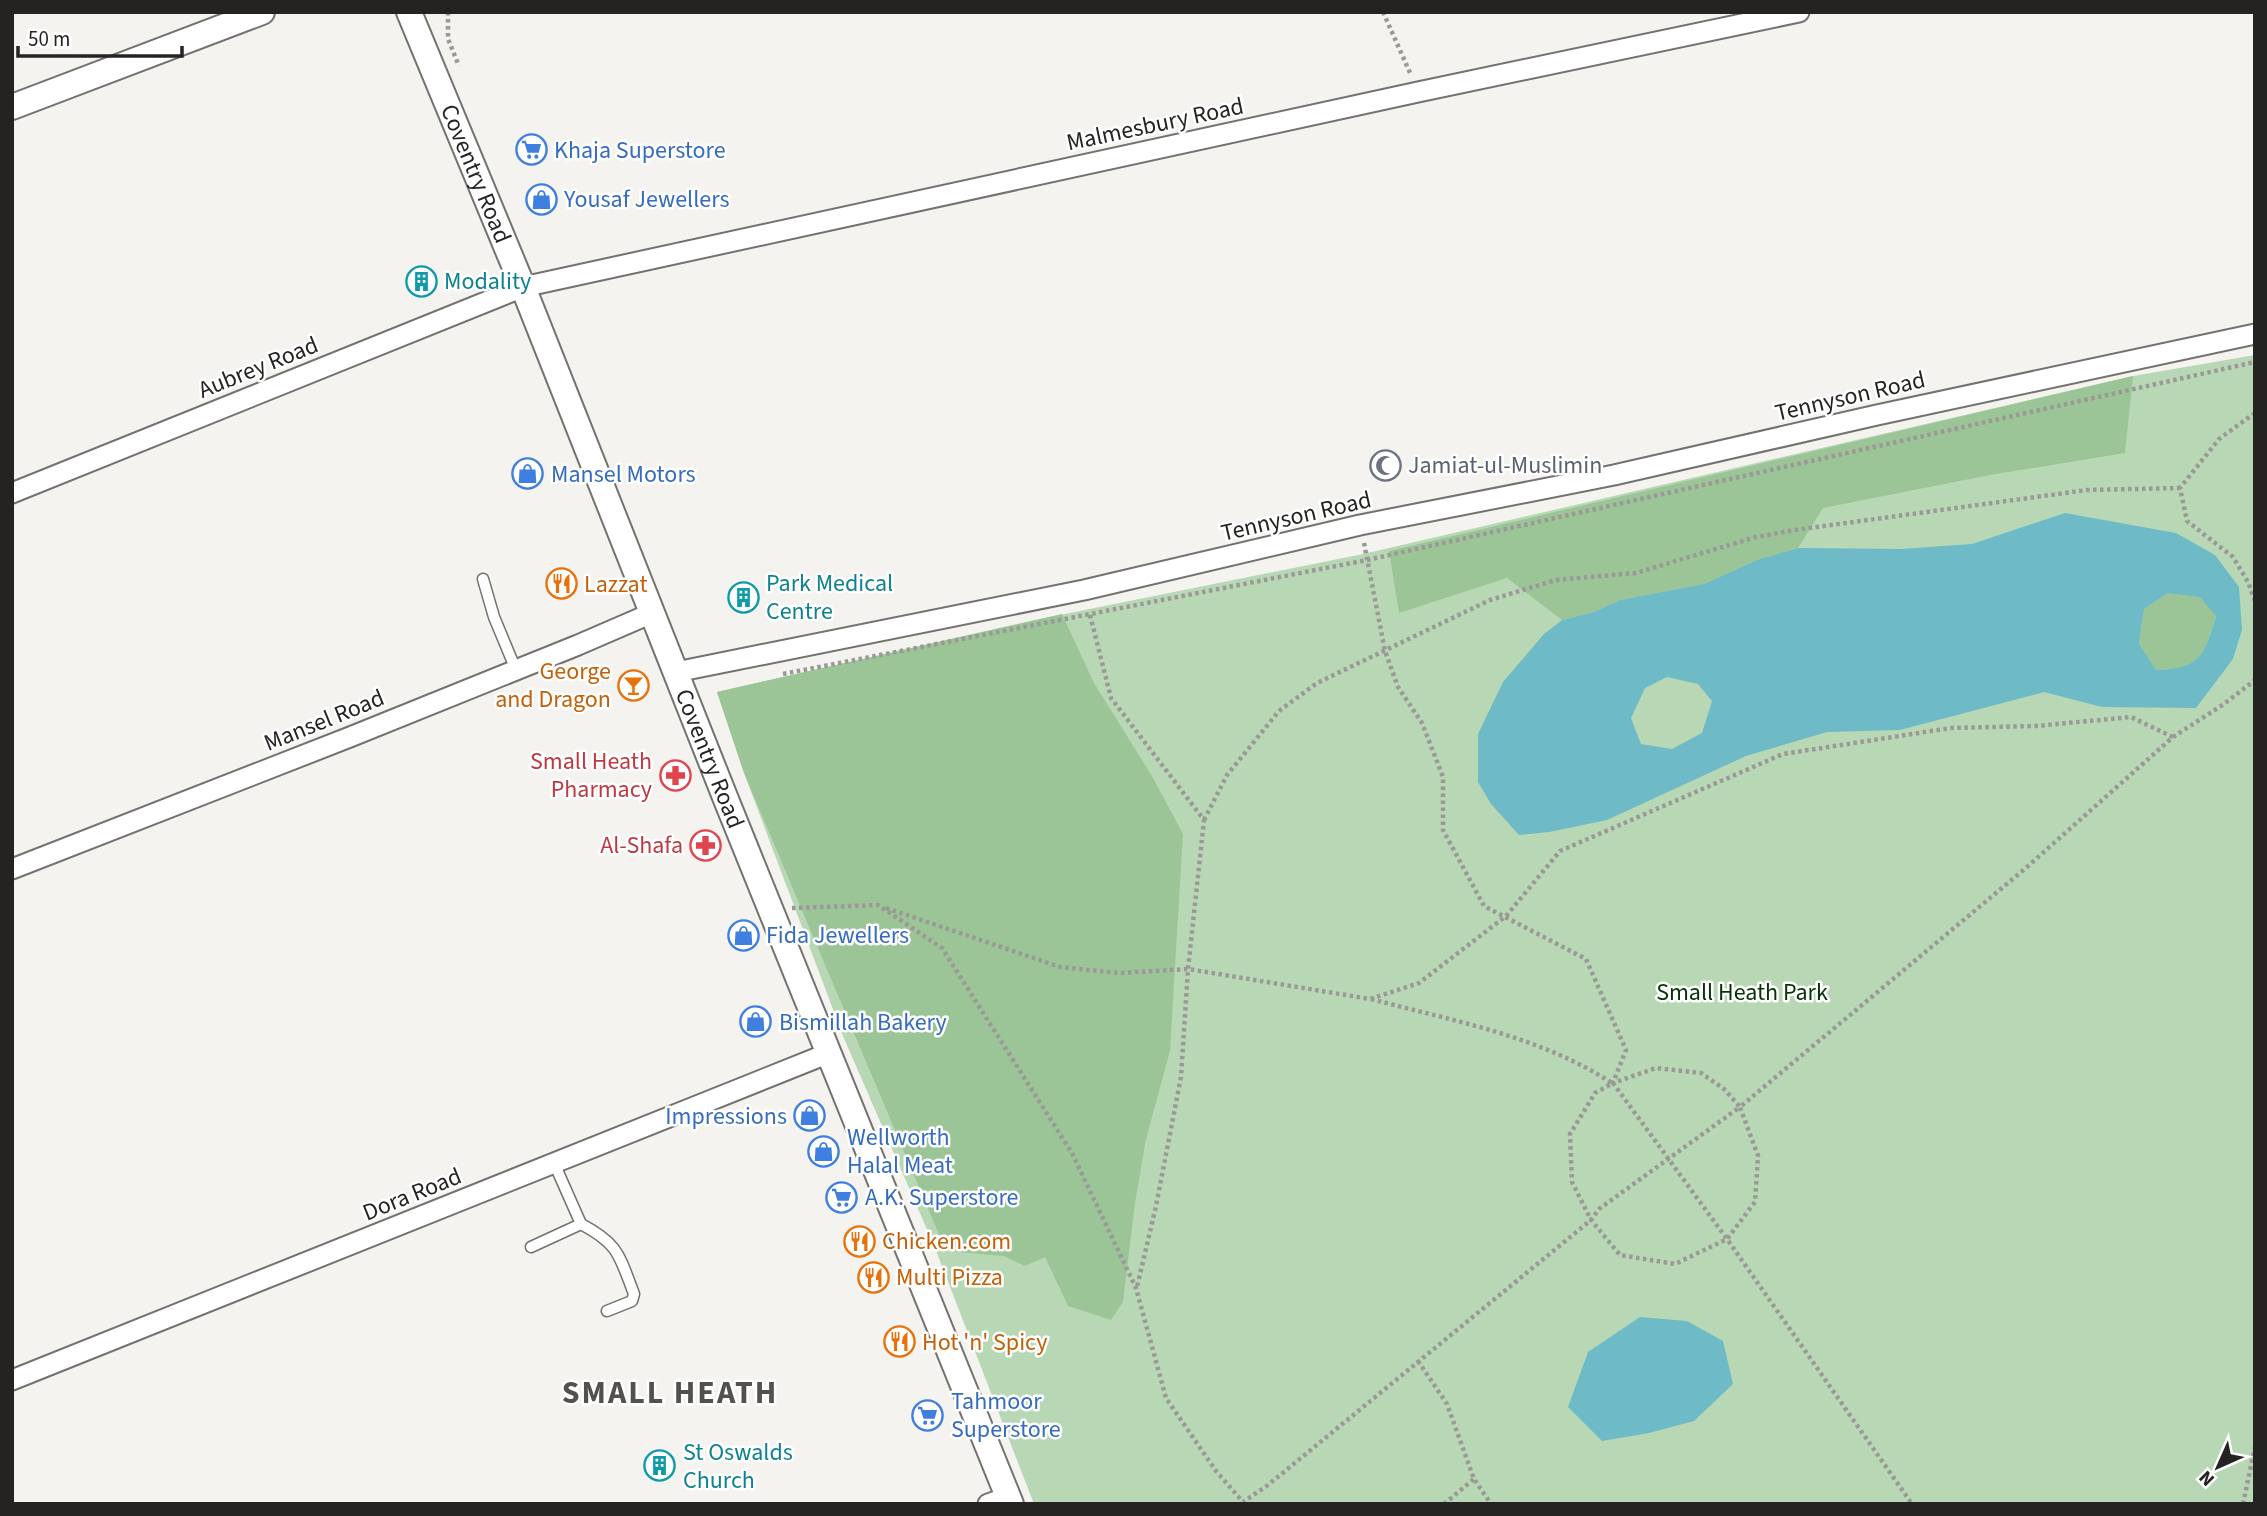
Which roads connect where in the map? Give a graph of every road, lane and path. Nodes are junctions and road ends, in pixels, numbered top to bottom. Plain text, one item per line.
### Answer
1 (262, 12) edge
2 (409, 12) edge
3 (448, 12) edge
4 (1383, 12) edge
5 (1799, 12) edge
6 (463, 77) dead end
7 (1418, 92) junction
8 (12, 107) edge
9 (523, 287) junction
10 (2255, 334) edge
11 (2255, 362) edge
12 (2255, 413) edge
13 (2180, 488) junction
14 (12, 493) edge
15 (1360, 525) junction
16 (1367, 560) junction
17 (483, 579) dead end
18 (1084, 590) junction
19 (2255, 601) edge
20 (652, 613) junction
21 (1090, 615) junction
22 (1385, 651) junction
23 (516, 670) junction
24 (676, 672) junction
25 (777, 675) dead end
26 (2255, 680) edge
27 (2173, 737) junction
28 (1204, 820) junction
29 (12, 869) edge
30 (769, 905) junction
31 (878, 905) junction
32 (1506, 916) junction
33 (1188, 969) junction
34 (1370, 999) junction
35 (829, 1054) junction
36 (1613, 1083) junction
37 (1740, 1107) junction
38 (1668, 1159) junction
39 (554, 1163) junction
40 (1591, 1220) junction
41 (581, 1224) junction
42 (1727, 1239) junction
43 (531, 1247) dead end
44 (1136, 1288) junction
45 (607, 1311) dead end
46 (1418, 1361) junction
47 (12, 1380) edge
48 (2255, 1447) edge
49 (1474, 1479) junction
50 (1002, 1501) edge
51 (1242, 1503) edge
52 (1444, 1504) edge
53 (1492, 1504) edge
54 (1912, 1504) edge
55 (2243, 1504) edge

1 - 8 street
2 - 9 street, Coventry Road
3 - 6 path
4 - 7 path
5 - 7 street, Malmesbury Road
7 - 9 street, Malmesbury Road
9 - 14 street, Aubrey Road
9 - 20 street, Coventry Road
10 - 15 street, Tennyson Road
11 - 16 path
12 - 13 path
13 - 19 path
13 - 22 path
15 - 16 path
15 - 18 street, Tennyson Road
16 - 21 path
16 - 22 path
17 - 23 lane
18 - 21 path
18 - 24 street, Tennyson Road
20 - 23 street, Mansel Road
20 - 24 street, Coventry Road
21 - 25 path
21 - 28 path
22 - 28 path
22 - 32 path
23 - 29 street, Mansel Road
24 - 30 street, Coventry Road
26 - 27 path
27 - 32 path
27 - 37 path
28 - 33 path
30 - 31 path
30 - 35 street, Coventry Road
31 - 33 path
31 - 44 path
32 - 34 path
32 - 36 path
33 - 34 path
33 - 44 path
34 - 36 path
35 - 39 street, Dora Road
35 - 50 street, Coventry Road
36 - 37 path
36 - 38 path
36 - 40 path
37 - 38 path
37 - 42 path
38 - 40 path
38 - 42 path
39 - 41 lane
39 - 47 street, Dora Road
40 - 42 path
40 - 46 path
41 - 43 lane
41 - 45 lane
42 - 54 path
44 - 51 path
46 - 49 path
46 - 51 path
48 - 55 path
49 - 52 path
49 - 53 path

